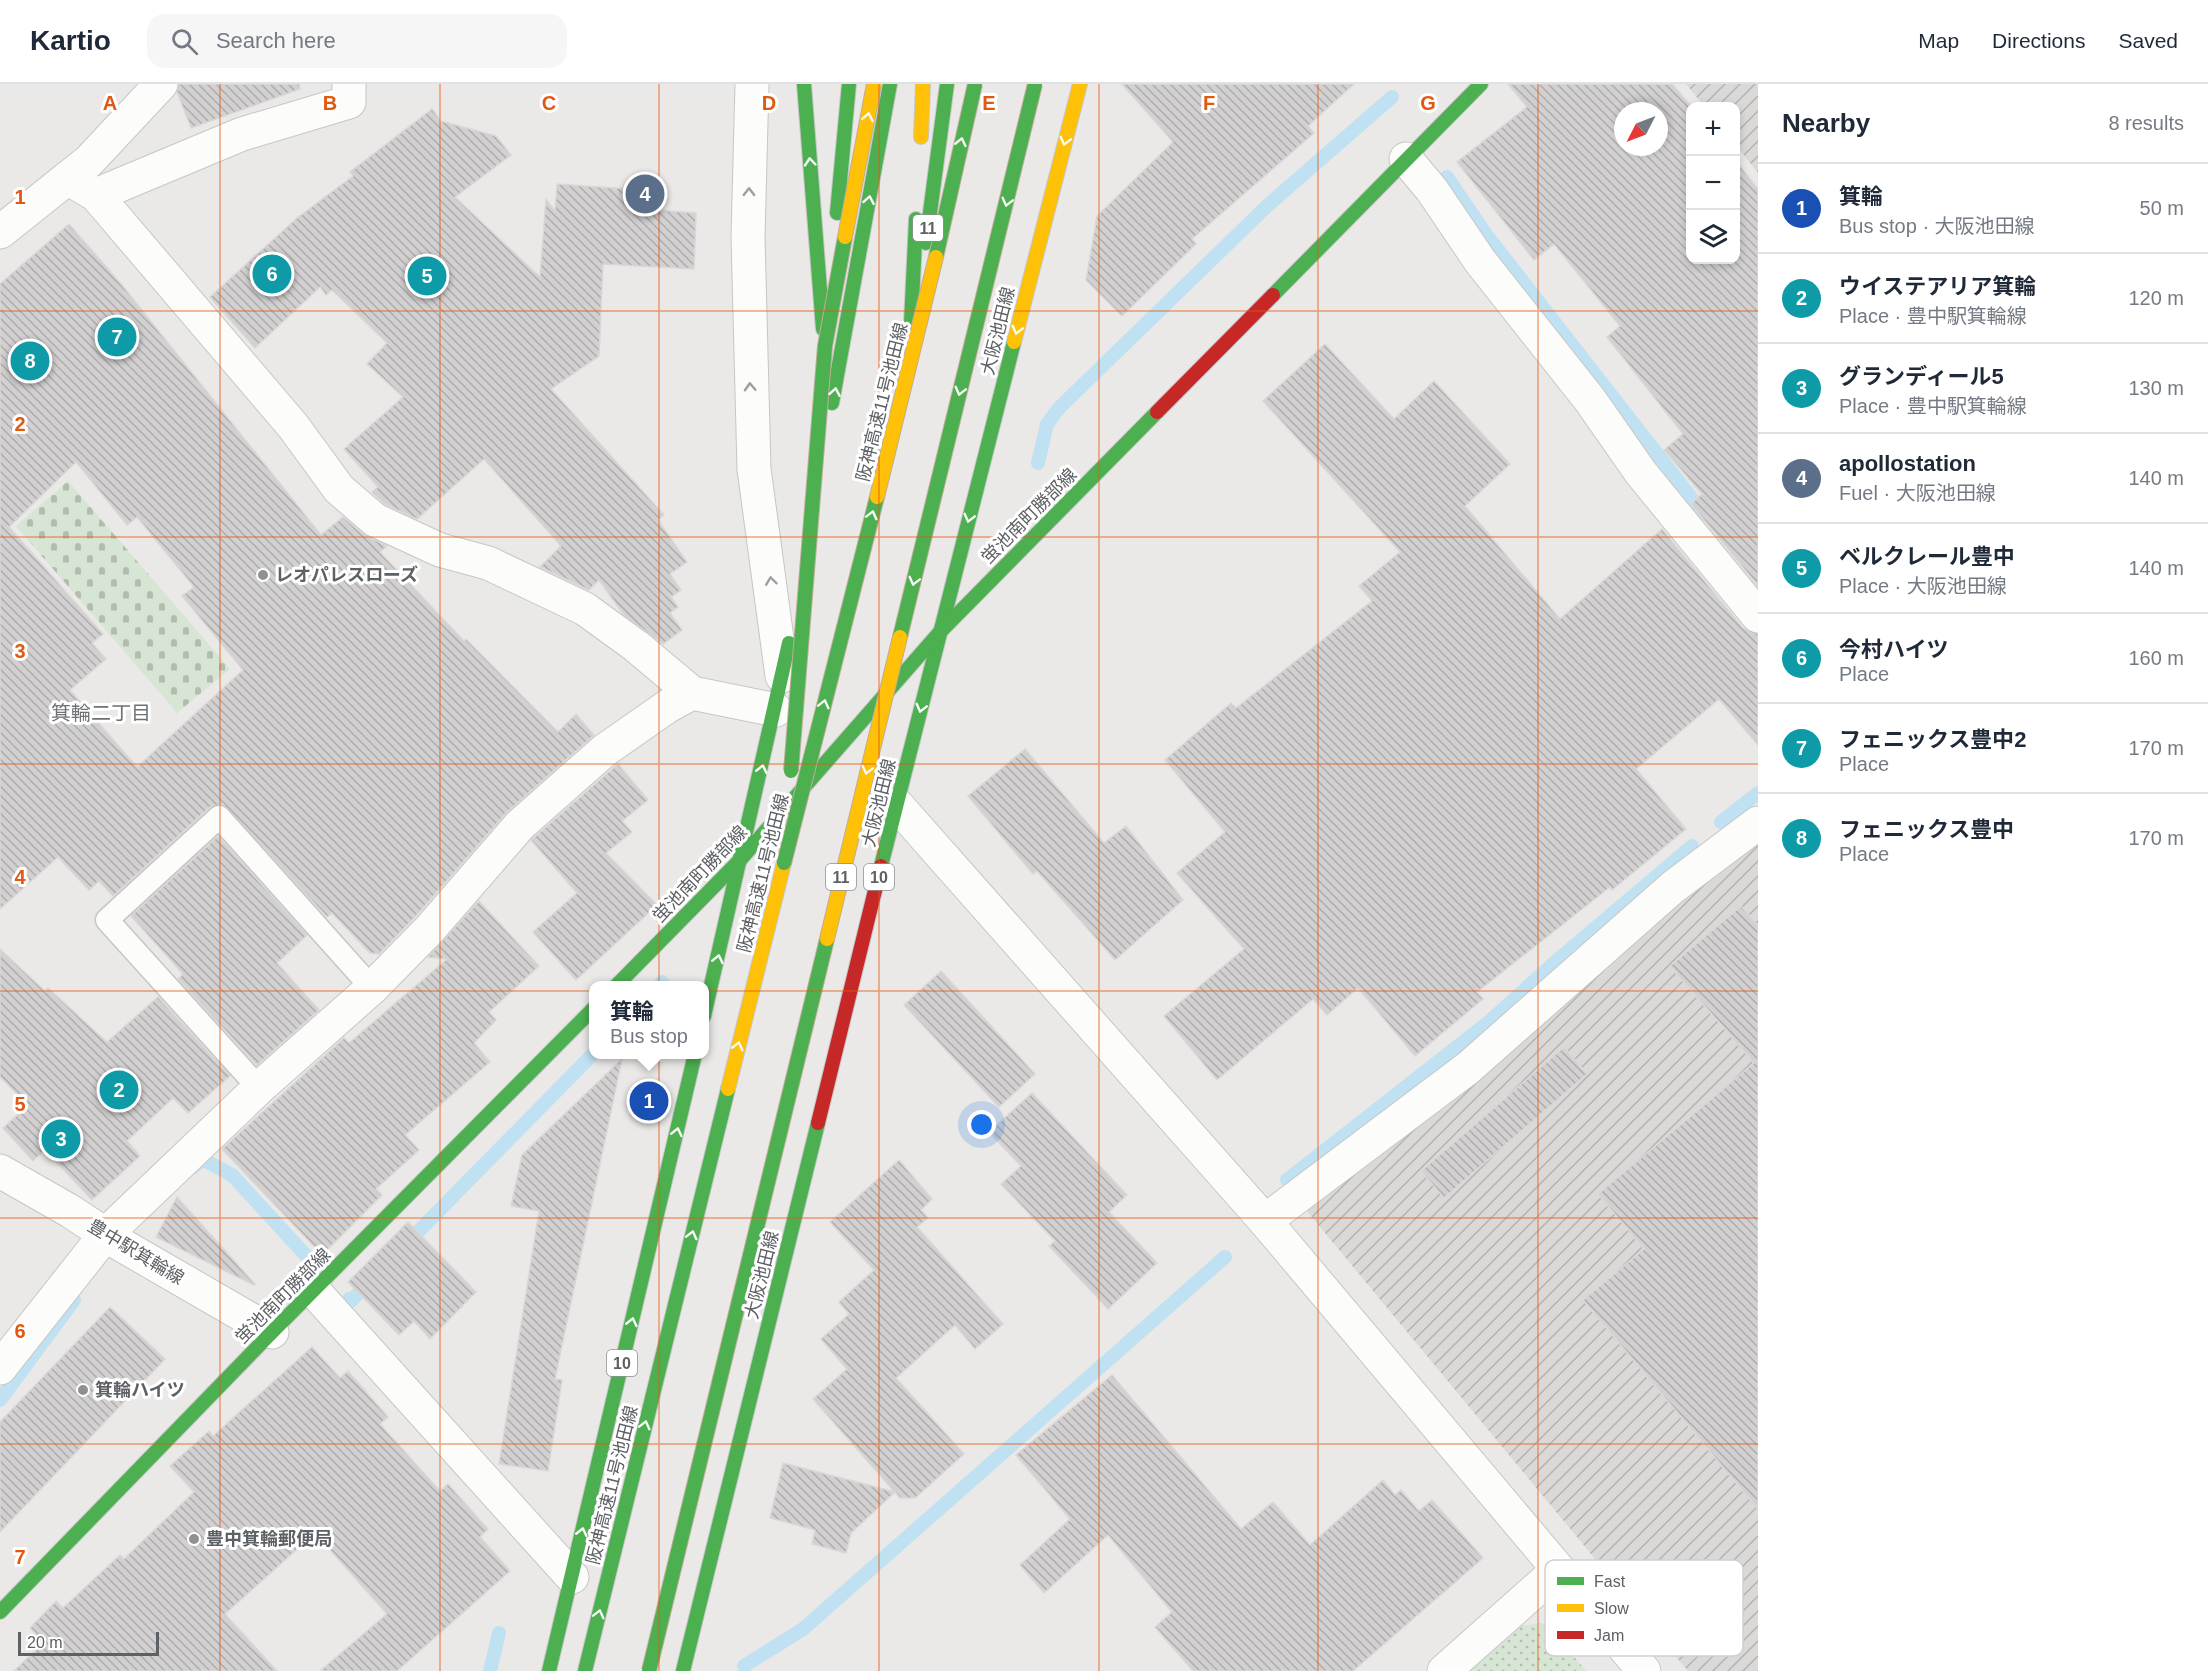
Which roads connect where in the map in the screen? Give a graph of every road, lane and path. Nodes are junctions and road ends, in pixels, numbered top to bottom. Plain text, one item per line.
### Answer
1 (161, 84) edge
2 (350, 84) edge
3 (752, 84) edge
4 (804, 84) edge
5 (849, 84) edge
6 (874, 84) edge
7 (890, 84) edge
8 (923, 84) edge
9 (947, 84) edge
10 (975, 84) edge
11 (1035, 84) edge
12 (1080, 84) edge
13 (1481, 84) edge
14 (920, 153) dead end
15 (1406, 159) junction
16 (826, 179) dead end
17 (83, 187) junction
18 (917, 200) dead end
19 (0, 232) edge
20 (825, 346) junction
21 (909, 373) junction
22 (1758, 616) edge
23 (939, 633) junction
24 (692, 693) junction
25 (779, 695) junction
26 (897, 805) junction
27 (1758, 823) edge
28 (741, 859) junction
29 (783, 862) junction
30 (621, 981) edge
31 (372, 988) junction
32 (709, 999) edge
33 (589, 1013) edge
34 (694, 1059) edge
35 (259, 1088) junction
36 (0, 1171) edge
37 (1265, 1221) junction
38 (105, 1235) junction
39 (314, 1291) junction
40 (272, 1332) junction
41 (0, 1368) edge
42 (1550, 1560) edge
43 (572, 1577) junction
44 (1545, 1582) edge
45 (0, 1612) edge
46 (1631, 1656) edge
47 (549, 1671) edge
48 (585, 1671) edge
49 (649, 1671) edge
50 (683, 1671) edge
51 (1444, 1671) edge
52 (1644, 1671) edge

1 - 17 street
2 - 17 street
25 -> 3 street
20 -> 4 main road, 11, bridge
5 - 20 main road, 11, bridge
20 -> 6 main road, 11, bridge
25 -> 7 main road
8 - 14 main road
9 - 21 main road, 11, bridge
21 -> 10 main road, 阪神高速11号池田線 / 11, bridge
11 -> 49 main road, 11, bridge
12 -> 23 main road, 大阪池田線 / 10
13 - 15 main road, 蛍池南町勝部線
15 - 22 street
15 - 23 main road, 蛍池南町勝部線
16 - 20 main road, 11, bridge
17 - 19 street
17 - 24 street
18 - 21 main road, 11, bridge
20 - 29 main road, 11, bridge
29 -> 21 main road, 阪神高速11号池田線 / 11, bridge
23 -> 26 main road, 大阪池田線 / 10
23 - 28 main road, 蛍池南町勝部線
24 - 25 street
24 - 31 street
28 -> 25 main road
26 - 37 street
26 - 50 main road, 大阪池田線 / 10
27 - 37 street
28 - 30 main road, 蛍池南町勝部線
32 -> 28 main road
48 -> 29 main road, 阪神高速11号池田線 / 11
31 - 35 street
31 - 35 lane
33 - 39 main road, 蛍池南町勝部線
43 -> 34 main road, 10
35 - 38 street
36 - 38 street, 豊中駅箕輪線
37 - 42 street
38 - 40 street, 豊中駅箕輪線
38 - 41 street
39 - 40 main road, 蛍池南町勝部線
39 - 43 street
40 - 45 main road, 蛍池南町勝部線
43 - 47 main road, 10
44 - 51 street
46 - 52 street

